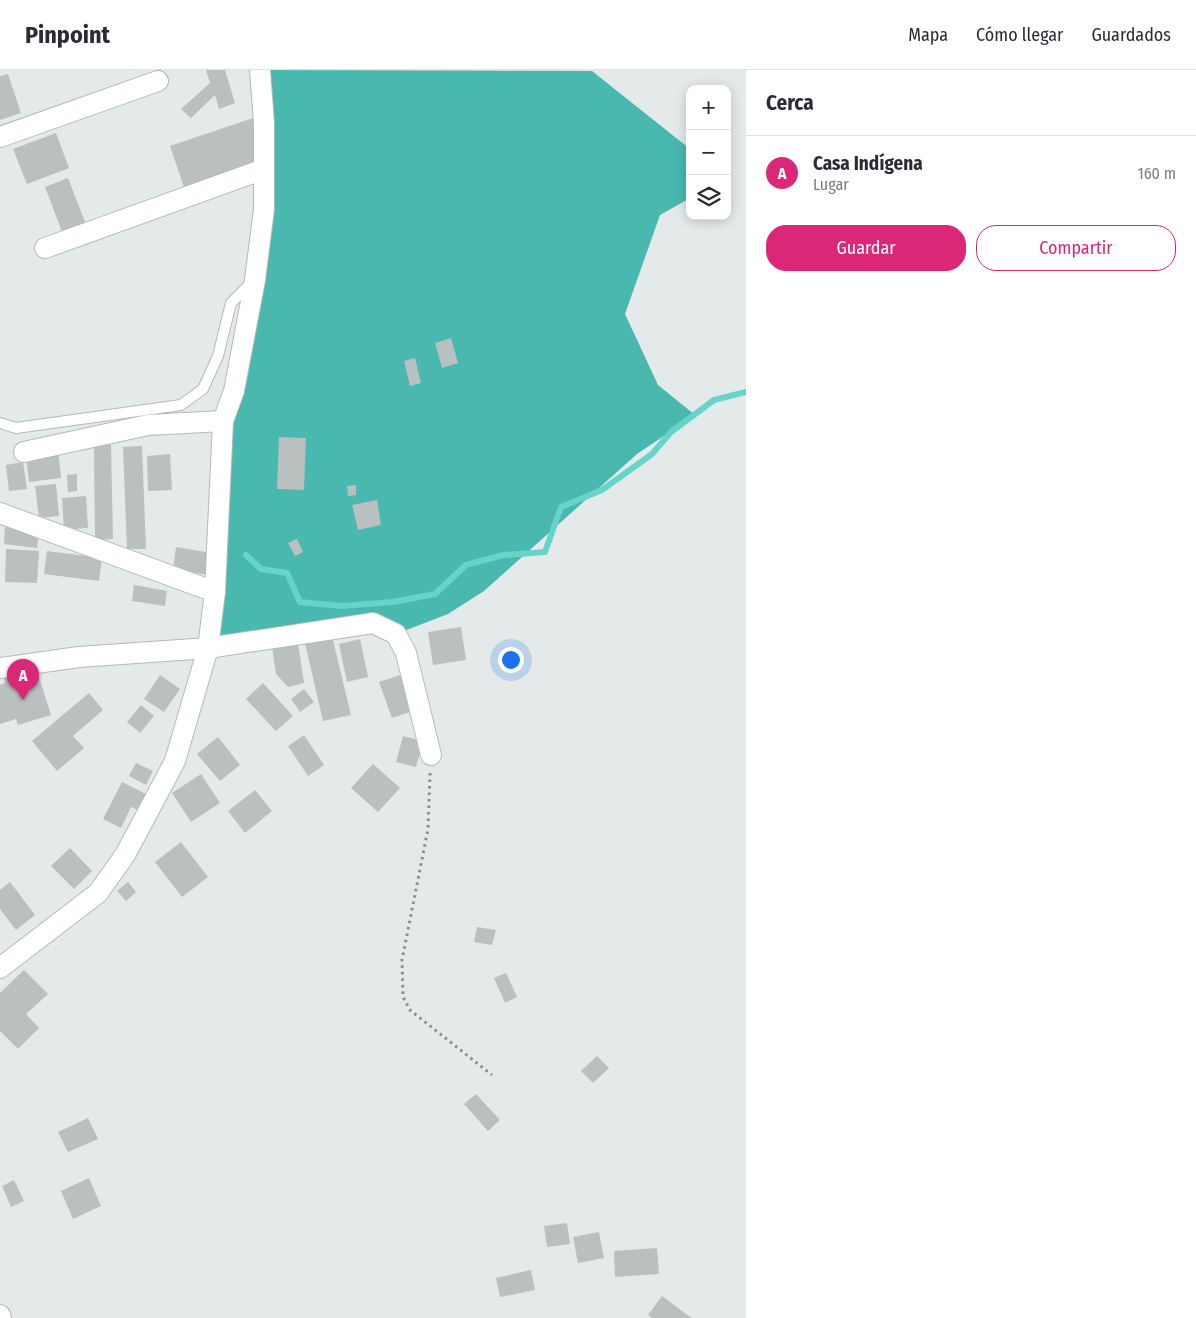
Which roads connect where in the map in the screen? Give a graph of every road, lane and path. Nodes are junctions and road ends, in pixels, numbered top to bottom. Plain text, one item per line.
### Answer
1 (260, 70) edge
2 (158, 81) dead end
3 (0, 137) edge
4 (264, 169) junction
5 (45, 248) dead end
6 (255, 280) junction
7 (222, 421) junction
8 (0, 423) edge
9 (24, 452) dead end
10 (0, 513) edge
11 (215, 592) junction
12 (208, 648) junction
13 (0, 668) edge
14 (431, 755) joint
15 (0, 968) edge
16 (492, 1075) dead end

1 - 4 street
2 - 3 street
4 - 5 street
4 - 6 street
6 - 7 street
6 - 8 lane
7 - 9 street
7 - 11 street
10 - 11 street
11 - 12 street
12 - 13 street
12 - 14 street
12 - 15 street
14 - 16 path

